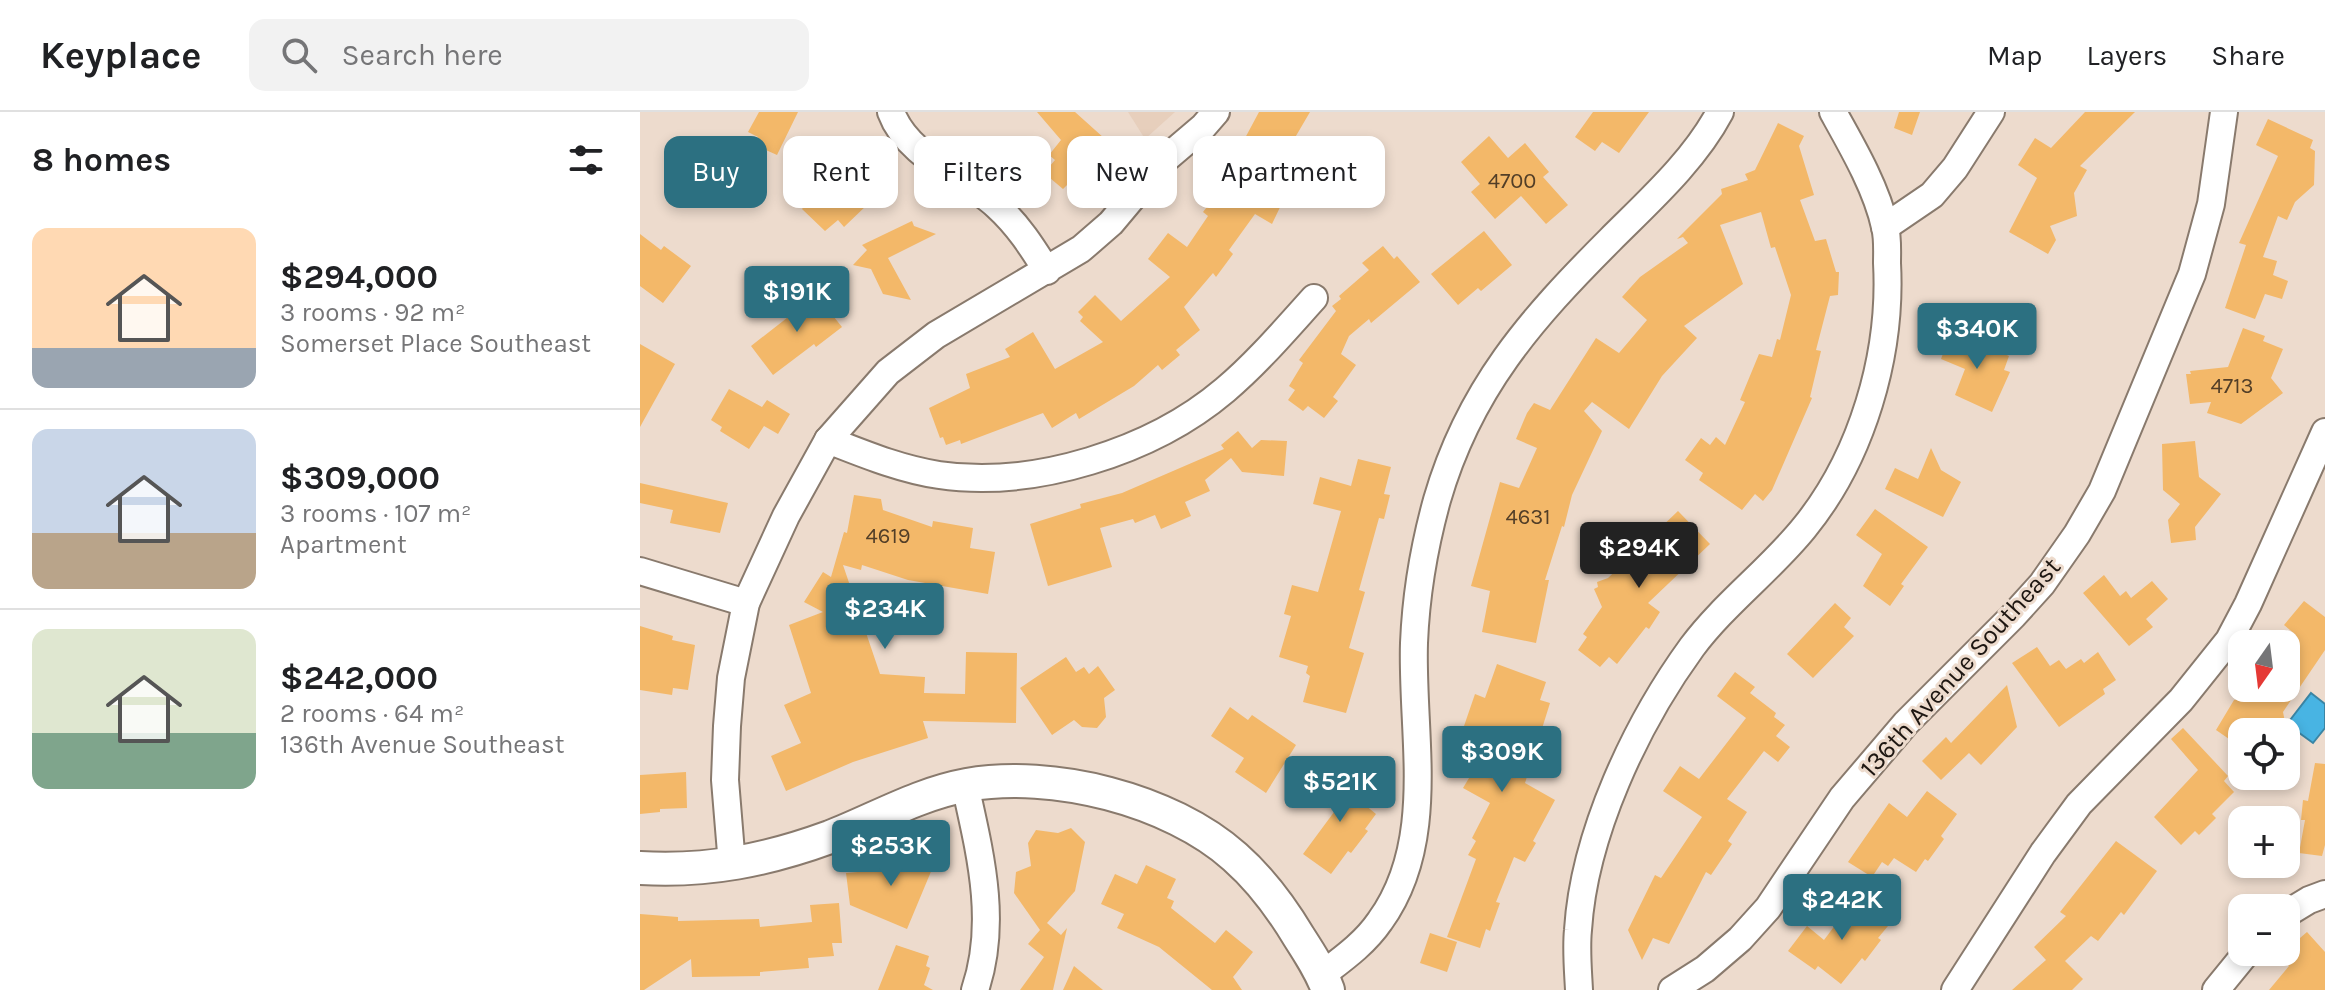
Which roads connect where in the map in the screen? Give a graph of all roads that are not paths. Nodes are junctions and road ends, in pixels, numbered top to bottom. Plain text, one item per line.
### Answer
1 (891, 112) edge
2 (1216, 112) edge
3 (1720, 112) edge
4 (1833, 112) edge
5 (1991, 112) edge
6 (2224, 112) edge
7 (1885, 227) junction
8 (1047, 271) junction
9 (1314, 298) dead end
10 (2325, 432) edge
11 (828, 440) junction
12 (640, 571) edge
13 (746, 603) junction
14 (965, 785) junction
15 (732, 865) junction
16 (640, 868) edge
17 (2325, 894) edge
18 (2300, 905) edge
19 (2236, 966) edge
20 (1326, 982) edge
21 (975, 990) edge
22 (1579, 990) edge
23 (1672, 990) edge
24 (1955, 990) edge
25 (2216, 990) edge

1 - 8 street
2 - 8 street
3 - 20 street
4 - 7 street
5 - 7 street
6 - 23 street, 136th Avenue Southeast
7 - 22 street
8 - 11 street
9 - 11 street
10 - 24 street
11 - 13 street
12 - 13 street
13 - 15 street
14 - 15 street
14 - 20 street
14 - 21 street
15 - 16 street
17 - 18 street
19 - 25 street

